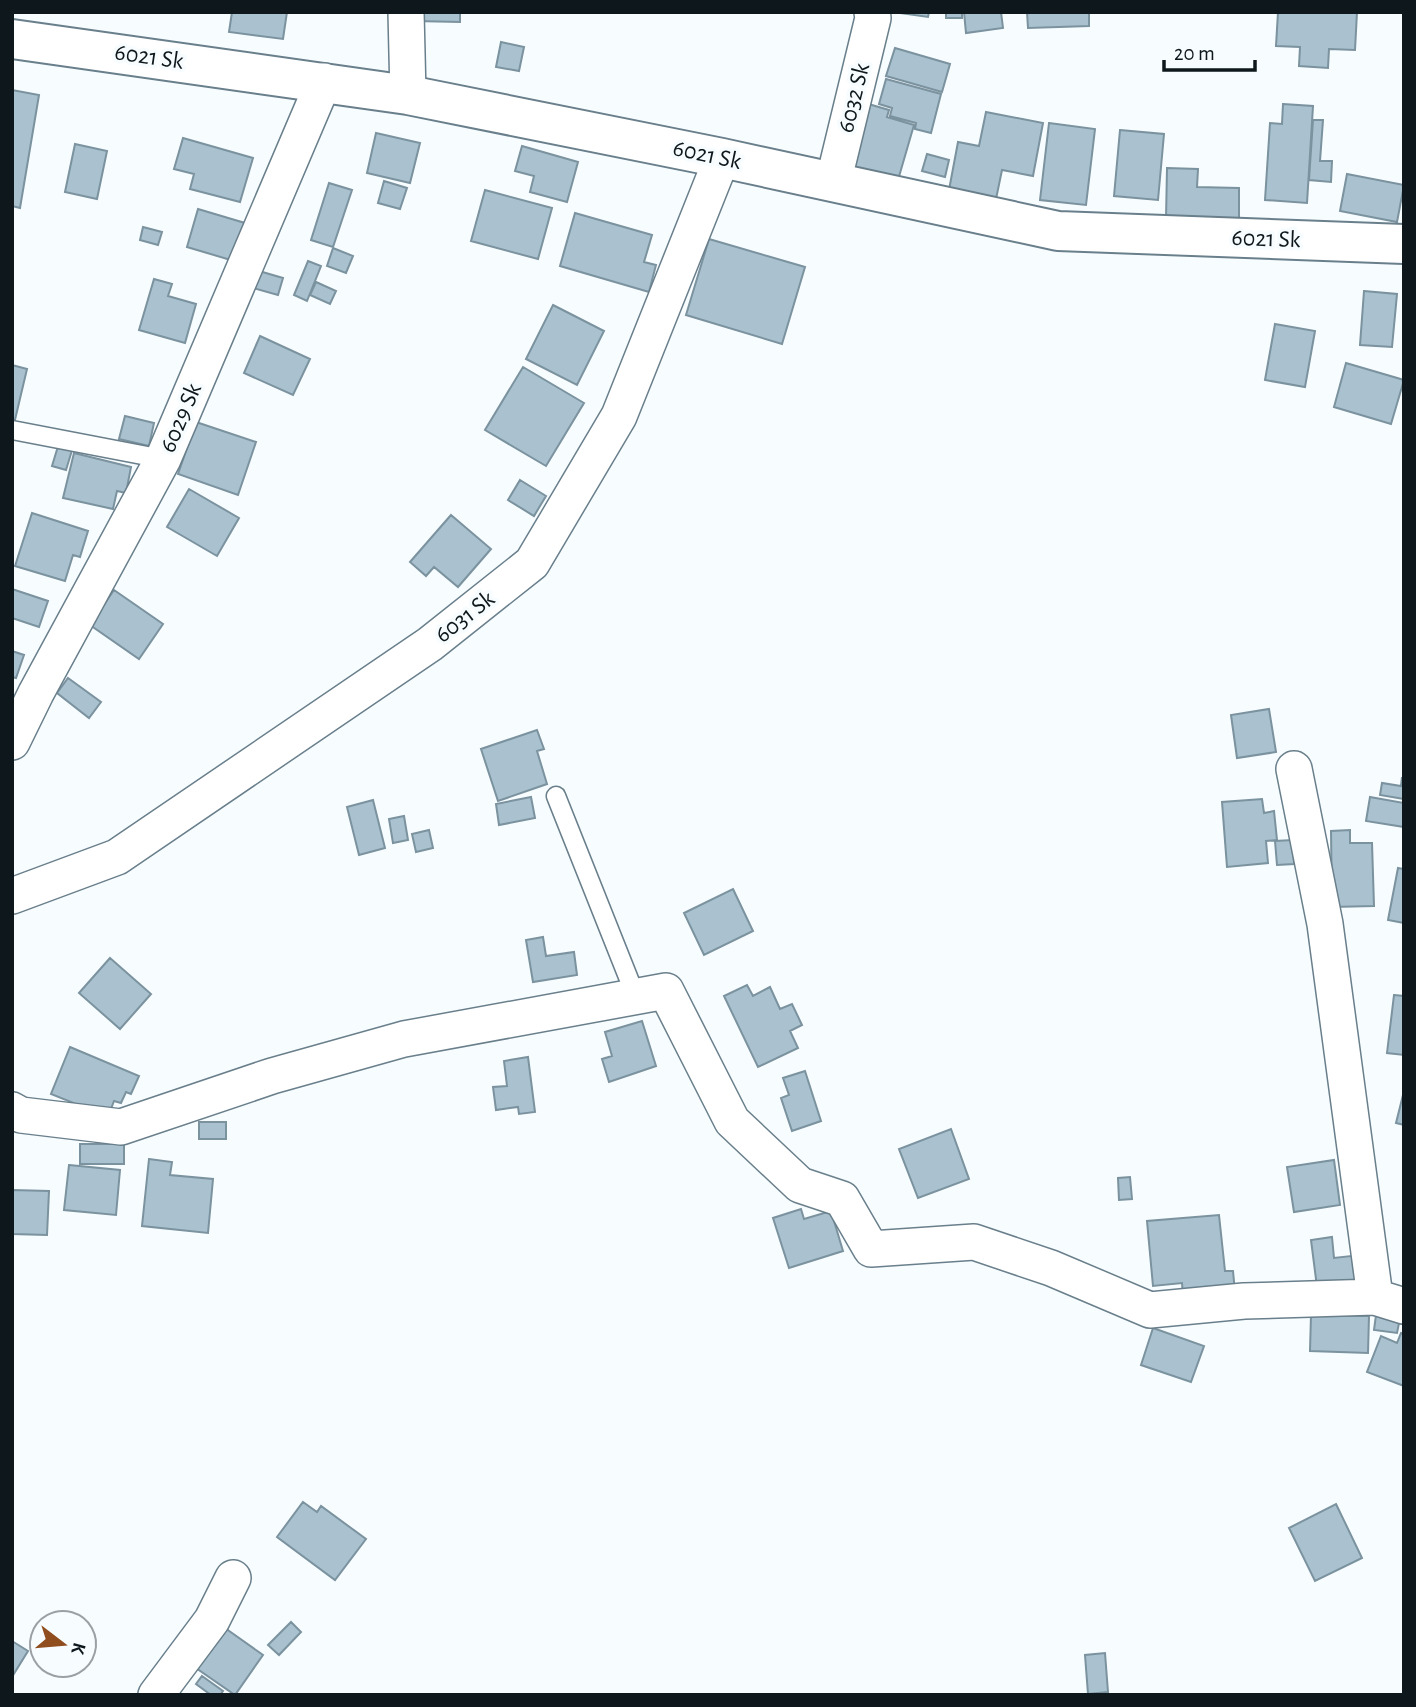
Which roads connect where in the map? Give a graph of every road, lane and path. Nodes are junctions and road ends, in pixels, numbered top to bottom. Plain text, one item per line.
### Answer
1 (406, 12) edge
2 (872, 12) edge
3 (12, 39) edge
4 (324, 81) junction
5 (408, 95) junction
6 (722, 158) junction
7 (833, 183) junction
8 (1404, 244) edge
9 (12, 430) edge
10 (163, 459) junction
11 (12, 742) edge
12 (1294, 769) dead end
13 (556, 796) dead end
14 (12, 896) edge
15 (636, 997) junction
16 (12, 1110) edge
17 (1390, 1301) edge
18 (233, 1578) dead end
19 (156, 1695) edge

1 - 5 street
2 - 7 street, 6032 Sk
3 - 4 street, 6021 Sk
4 - 5 street, 6021 Sk
4 - 10 street, 6029 Sk
5 - 6 street, 6021 Sk
6 - 7 street, 6021 Sk
6 - 14 street, 6031 Sk
7 - 8 street, 6021 Sk
9 - 10 lane
10 - 11 street, 6029 Sk
12 - 17 street
13 - 15 lane
15 - 16 street
15 - 17 street
18 - 19 street

